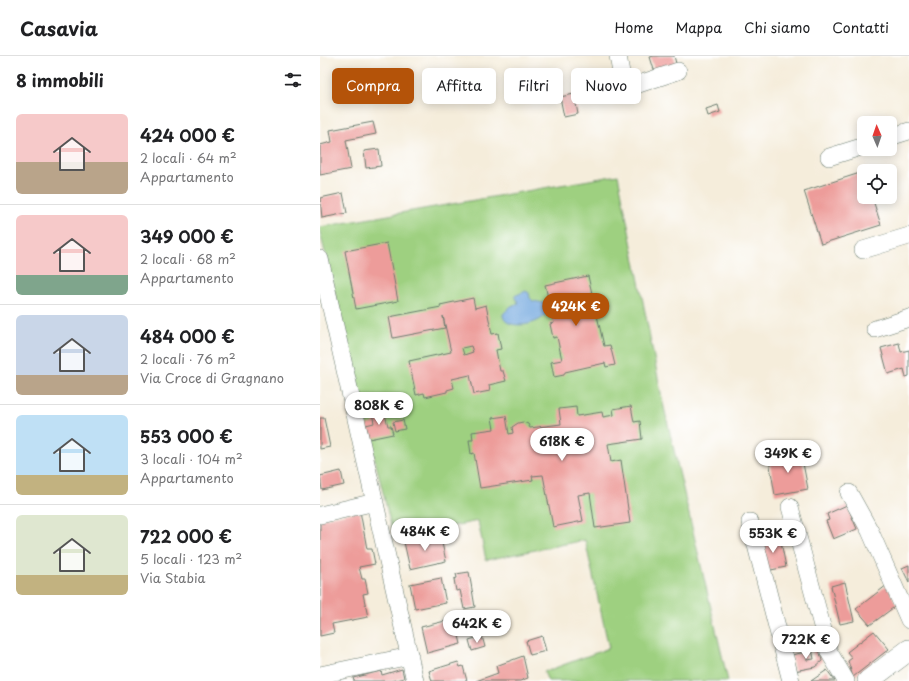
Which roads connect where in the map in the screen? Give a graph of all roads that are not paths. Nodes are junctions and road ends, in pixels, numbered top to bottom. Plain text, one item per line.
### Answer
1 (618, 56) edge
2 (678, 71) dead end
3 (909, 131) edge
4 (897, 135) edge
5 (857, 148) edge
6 (829, 158) dead end
7 (909, 236) edge
8 (863, 250) dead end
9 (320, 259) edge
10 (909, 318) edge
11 (874, 329) dead end
12 (849, 493) dead end
13 (376, 502) junction
14 (790, 507) dead end
15 (320, 515) edge
16 (750, 522) dead end
17 (909, 620) edge
18 (909, 650) edge
19 (410, 656) junction
20 (320, 676) edge
21 (415, 681) edge
22 (791, 681) edge
23 (846, 681) edge
24 (868, 681) edge

1 - 2 street
3 - 4 street
5 - 6 street
7 - 8 street
9 - 13 street
10 - 11 street
12 - 17 street
13 - 15 street
13 - 19 street
14 - 23 street
16 - 22 street
18 - 24 main road
19 - 20 street
19 - 21 street

